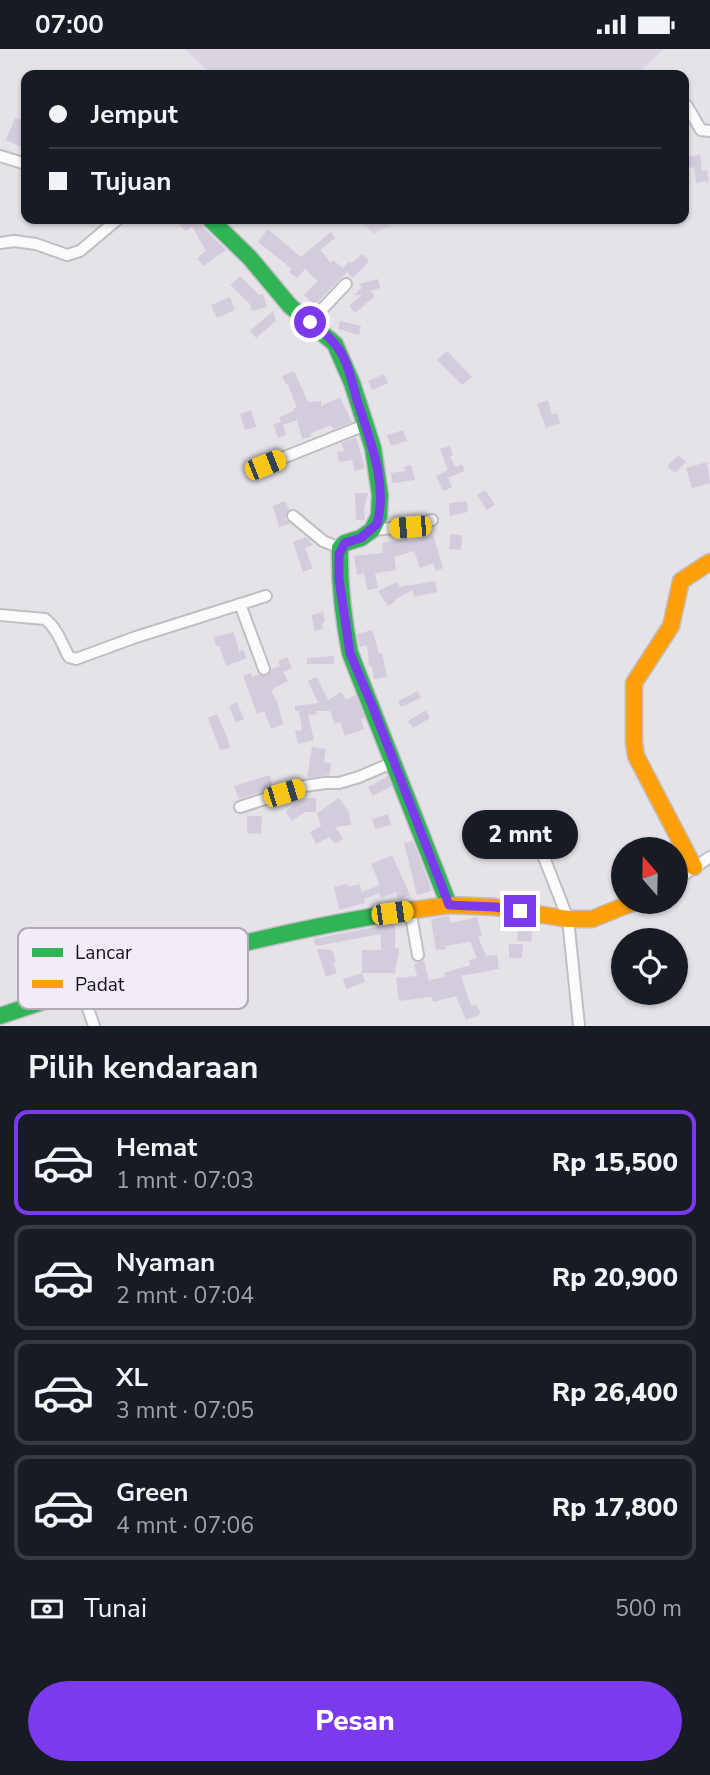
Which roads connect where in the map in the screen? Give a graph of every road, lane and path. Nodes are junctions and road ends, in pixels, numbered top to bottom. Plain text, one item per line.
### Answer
1 (689, 109) edge
2 (710, 131) edge
3 (0, 156) edge
4 (21, 162) edge
5 (112, 224) edge
6 (215, 224) edge
7 (0, 243) edge
8 (346, 284) dead end
9 (310, 322) junction
10 (365, 425) junction
11 (265, 465) dead end
12 (293, 516) dead end
13 (432, 520) dead end
14 (372, 530) junction
15 (340, 548) junction
16 (710, 562) edge
17 (265, 596) dead end
18 (240, 604) junction
19 (0, 615) edge
20 (264, 669) dead end
21 (394, 762) junction
22 (240, 807) dead end
23 (538, 842) dead end
24 (710, 856) edge
25 (694, 867) junction
26 (688, 871) edge
27 (449, 905) junction
28 (410, 910) junction
29 (611, 914) edge
30 (568, 919) junction
31 (248, 943) edge
32 (418, 955) dead end
33 (23, 1009) edge
34 (88, 1009) edge
35 (0, 1016) edge
36 (94, 1026) edge
37 (579, 1026) edge

1 - 2 street
3 - 4 street
5 - 7 street
6 - 9 street
8 - 9 street
9 - 10 street
10 - 11 street
10 - 14 street
12 - 15 street
13 - 14 street
14 - 15 street
15 - 21 street
16 - 25 street
17 - 18 street
18 - 19 street
18 - 20 street
21 - 22 street
21 - 27 street
23 - 30 street
24 - 25 street
25 - 26 street
27 - 28 street
27 - 30 street
28 - 31 street
28 - 32 street
29 - 30 street
30 - 37 street
33 - 35 street
34 - 36 street

